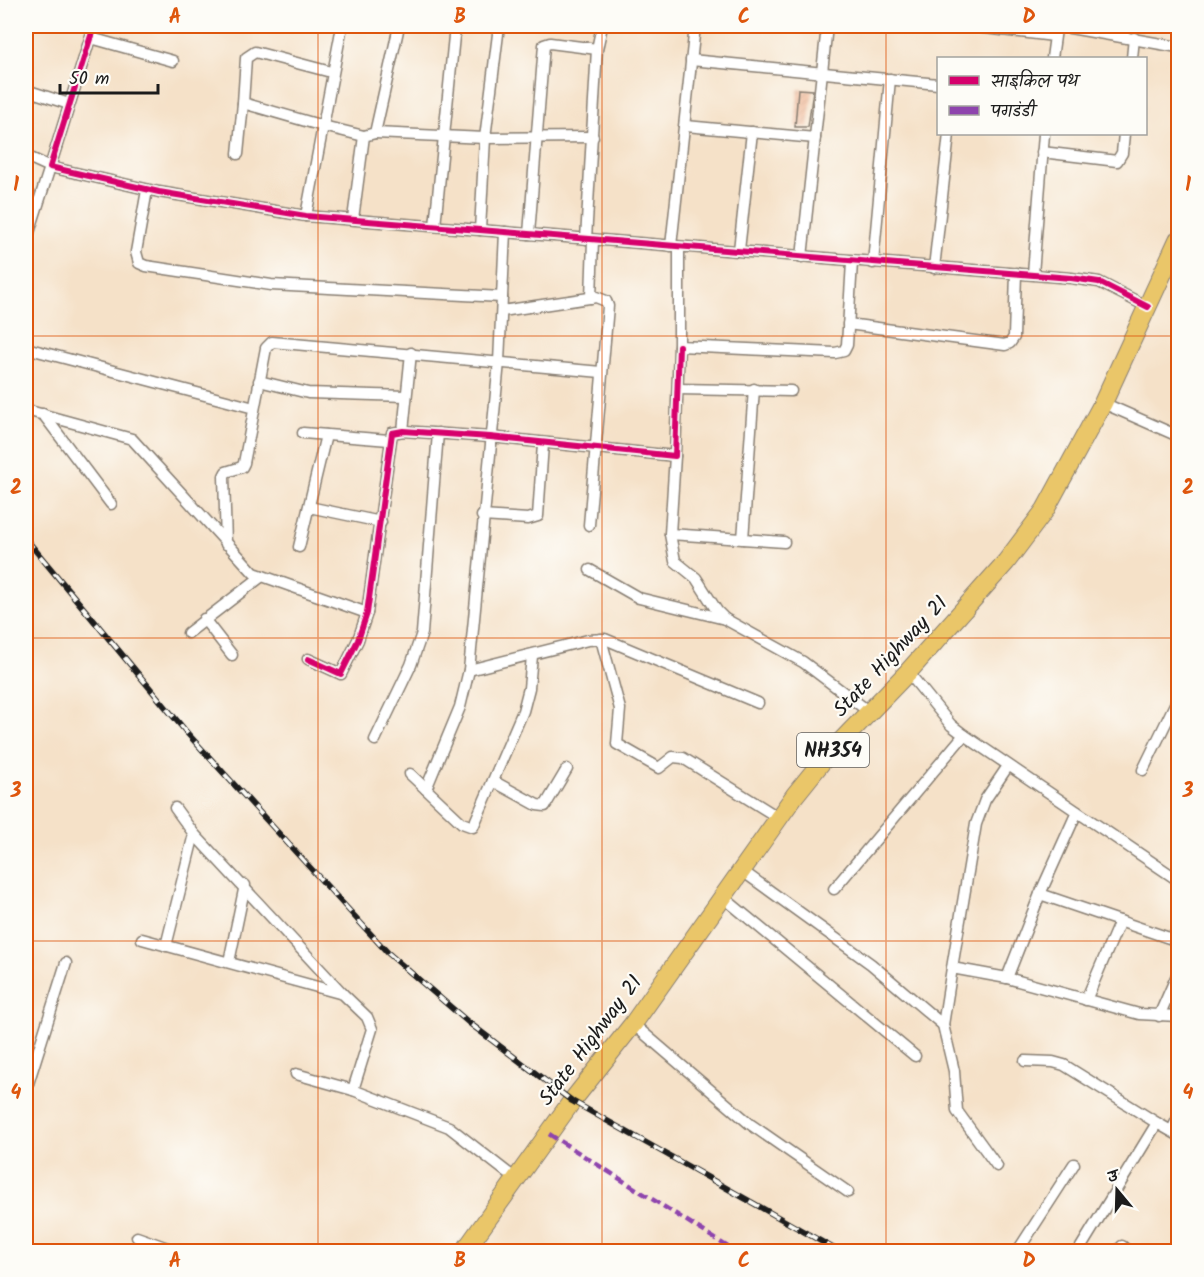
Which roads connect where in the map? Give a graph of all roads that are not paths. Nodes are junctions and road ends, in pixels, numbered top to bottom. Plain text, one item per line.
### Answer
1 (94, 26) edge
2 (342, 26) edge
3 (399, 26) edge
4 (455, 26) edge
5 (500, 26) edge
6 (602, 26) edge
7 (695, 26) edge
8 (827, 26) edge
9 (967, 26) edge
10 (1057, 29) edge
11 (91, 38) junction
12 (1134, 38) junction
13 (1179, 47) edge
14 (597, 49) junction
15 (1052, 57) edge
16 (1132, 57) edge
17 (691, 60) junction
18 (173, 61) dead end
19 (821, 71) junction
20 (331, 72) junction
21 (890, 79) junction
22 (937, 84) edge
23 (26, 90) edge
24 (243, 103) junction
25 (69, 104) junction
26 (323, 126) junction
27 (686, 126) junction
28 (752, 132) junction
29 (370, 135) junction
30 (949, 135) edge
31 (1044, 135) edge
32 (1124, 135) edge
33 (443, 136) junction
34 (536, 137) junction
35 (593, 137) junction
36 (485, 138) junction
37 (815, 138) junction
38 (1042, 152) junction
39 (238, 154) dead end
40 (26, 156) edge
41 (50, 167) junction
42 (147, 190) junction
43 (306, 216) junction
44 (353, 219) junction
45 (435, 226) junction
46 (480, 230) junction
47 (505, 232) junction
48 (529, 234) junction
49 (589, 239) junction
50 (1179, 240) edge
51 (26, 242) edge
52 (675, 247) junction
53 (739, 250) junction
54 (802, 257) junction
55 (1175, 258) edge
56 (852, 261) junction
57 (873, 263) junction
58 (934, 268) junction
59 (1016, 273) junction
60 (1033, 274) junction
61 (502, 297) junction
62 (591, 298) junction
63 (1148, 307) junction
64 (502, 311) junction
65 (848, 324) junction
66 (679, 346) junction
67 (26, 348) edge
68 (411, 353) junction
69 (499, 362) junction
70 (601, 372) junction
71 (260, 381) junction
72 (678, 389) junction
73 (753, 389) junction
74 (791, 391) dead end
75 (406, 396) junction
76 (1103, 403) junction
77 (254, 408) junction
78 (26, 410) edge
79 (42, 414) junction
80 (403, 431) junction
81 (303, 433) dead end
82 (438, 433) junction
83 (326, 435) junction
84 (1179, 436) edge
85 (490, 437) junction
86 (389, 440) junction
87 (543, 444) junction
88 (595, 449) junction
89 (675, 456) junction
90 (111, 504) dead end
91 (309, 507) junction
92 (483, 516) junction
93 (381, 522) junction
94 (589, 525) dead end
95 (670, 534) junction
96 (743, 539) junction
97 (784, 542) dead end
98 (226, 544) junction
99 (299, 547) dead end
100 (590, 570) dead end
101 (262, 576) junction
102 (367, 613) junction
103 (725, 619) junction
104 (204, 620) junction
105 (188, 633) dead end
106 (601, 639) junction
107 (232, 655) dead end
108 (532, 656) junction
109 (308, 659) dead end
110 (469, 670) junction
111 (908, 672) junction
112 (1179, 698) edge
113 (758, 703) dead end
114 (868, 711) junction
115 (964, 735) junction
116 (375, 740) dead end
117 (1008, 766) junction
118 (567, 769) dead end
119 (1143, 770) dead end
120 (410, 774) dead end
121 (494, 781) junction
122 (426, 789) junction
123 (175, 808) dead end
124 (1077, 812) junction
125 (778, 818) junction
126 (194, 834) junction
127 (741, 870) junction
128 (1177, 874) edge
129 (245, 885) junction
130 (834, 889) dead end
131 (1040, 894) junction
132 (723, 897) junction
133 (1120, 921) junction
134 (142, 939) dead end
135 (1179, 941) edge
136 (166, 946) junction
137 (229, 962) junction
138 (66, 963) dead end
139 (952, 968) junction
140 (1179, 973) edge
141 (1007, 978) junction
142 (343, 994) junction
143 (1086, 1000) junction
144 (1160, 1016) junction
145 (1179, 1016) edge
146 (633, 1024) junction
147 (943, 1025) junction
148 (915, 1056) dead end
149 (1025, 1061) dead end
150 (296, 1074) dead end
151 (26, 1090) edge
152 (352, 1090) junction
153 (1179, 1118) edge
154 (1157, 1123) junction
155 (1175, 1132) edge
156 (1074, 1164) dead end
157 (997, 1166) dead end
158 (517, 1180) junction
159 (848, 1192) dead end
160 (137, 1236) dead end
161 (179, 1251) edge
162 (464, 1251) edge
163 (1017, 1251) edge
164 (1078, 1251) edge

1 - 11 street
2 - 20 street
3 - 29 street
4 - 33 street
5 - 36 street
6 - 14 street
7 - 17 street
8 - 19 street
9 - 10 street
10 - 12 street
10 - 15 street
11 - 18 street
11 - 25 street
12 - 13 street
12 - 16 street
14 - 34 street
14 - 35 street
17 - 19 street
17 - 27 street
19 - 21 street
19 - 37 street
20 - 24 street
20 - 26 street
21 - 22 street
21 - 57 street
23 - 25 street
24 - 26 street
24 - 39 street
25 - 41 street
26 - 29 street
26 - 43 street
27 - 28 street
27 - 52 street
28 - 37 street
28 - 53 street
29 - 33 street
29 - 44 street
30 - 58 street
31 - 38 street
32 - 38 street
33 - 36 street
33 - 45 street
34 - 35 street
34 - 36 street
34 - 48 street
35 - 49 street
36 - 46 street
37 - 54 street
38 - 60 street
40 - 41 street
41 - 42 street
41 - 51 street
42 - 43 street
42 - 61 street
43 - 44 street
44 - 45 street
45 - 46 street
46 - 47 street
47 - 48 street
47 - 61 street
48 - 49 street
49 - 52 street
49 - 62 street
50 - 55 highway, State Highway 21 / NH354
52 - 53 street
52 - 66 street
53 - 54 street
54 - 56 street
55 - 63 highway, State Highway 21 / NH354
56 - 57 street
56 - 65 street
57 - 58 street
58 - 59 street
59 - 60 street
59 - 65 street
60 - 63 street
61 - 64 street
62 - 64 street
62 - 70 street
63 - 76 highway, State Highway 21 / NH354
64 - 69 street
65 - 66 street
66 - 72 street
67 - 77 street
68 - 69 street
68 - 71 street
68 - 75 street
69 - 70 street
69 - 85 street
70 - 88 street
71 - 75 street
71 - 77 street
72 - 73 street
72 - 89 street
73 - 74 street
73 - 96 street
75 - 80 street
76 - 84 street
76 - 111 highway, State Highway 21 / NH354
77 - 98 street
78 - 79 street
79 - 90 street
79 - 98 street
80 - 82 street
80 - 86 street
81 - 83 street
82 - 85 street
82 - 116 street
83 - 86 street
83 - 91 street
85 - 87 street
85 - 92 street
86 - 93 street
87 - 88 street
87 - 92 street
88 - 89 street
88 - 94 street
89 - 95 street
91 - 93 street
91 - 99 street
92 - 110 street
93 - 102 street
95 - 96 street
95 - 103 street
96 - 97 street
98 - 101 street
100 - 103 street
101 - 102 street
101 - 104 street
102 - 109 street
103 - 114 street
104 - 105 street
104 - 107 street
106 - 108 street
106 - 113 street
106 - 125 street
108 - 110 street
108 - 121 street
110 - 122 street
111 - 114 highway, State Highway 21 / NH354
111 - 115 street
112 - 119 street
114 - 125 highway, State Highway 21 / NH354
115 - 117 street
115 - 130 street
117 - 124 street
117 - 139 street
118 - 121 street
120 - 122 street
121 - 122 street
123 - 126 street
124 - 128 street
124 - 131 street
125 - 127 highway, State Highway 21 / NH354
126 - 129 street
126 - 136 street
127 - 132 highway, State Highway 21 / NH354
127 - 147 street
129 - 137 street
129 - 142 street
131 - 133 street
131 - 141 street
132 - 146 highway, State Highway 21 / NH354
132 - 148 street
133 - 135 street
133 - 143 street
134 - 136 street
136 - 137 street
137 - 142 street
138 - 151 street
139 - 141 street
139 - 147 street
140 - 144 street
141 - 143 street
142 - 152 street
143 - 144 street
144 - 145 street
146 - 158 highway, State Highway 21 / NH354
146 - 159 street
147 - 157 street
149 - 154 street
150 - 152 street
152 - 158 street
153 - 155 street
154 - 155 street
154 - 164 street
156 - 163 street
158 - 162 highway, State Highway 21 / NH354
160 - 161 street

